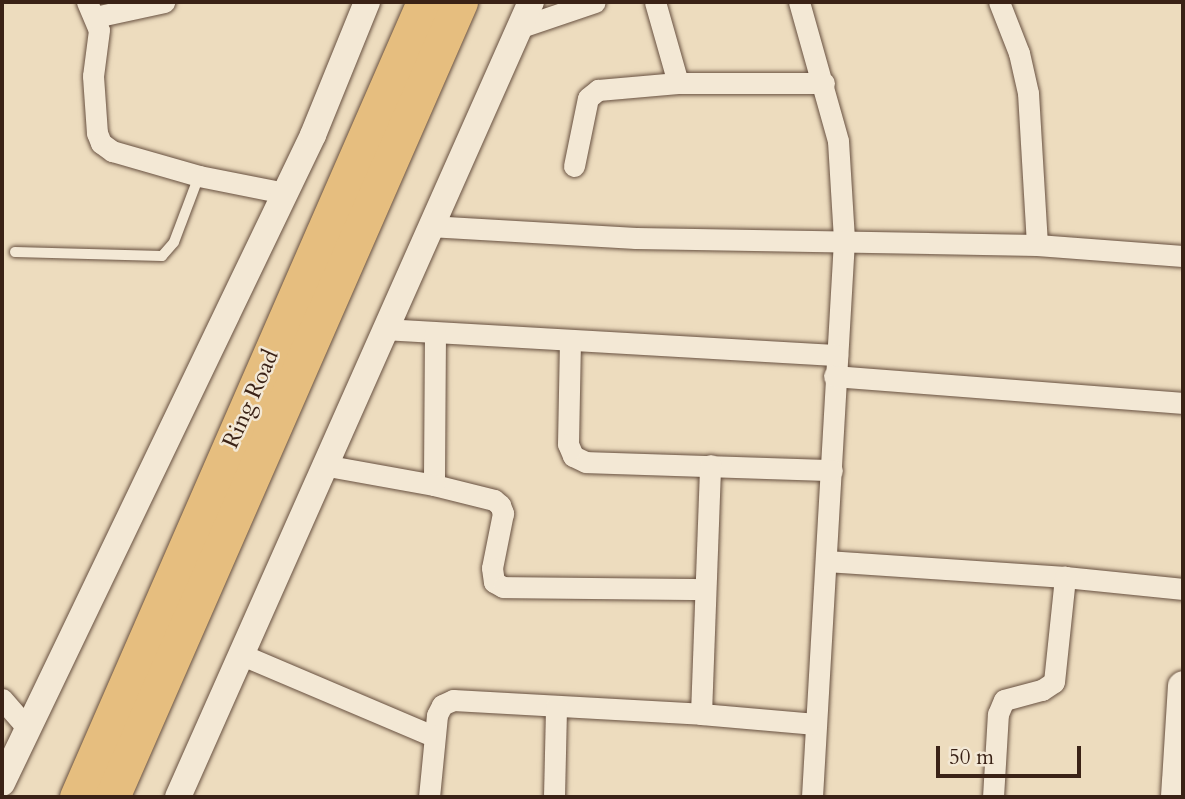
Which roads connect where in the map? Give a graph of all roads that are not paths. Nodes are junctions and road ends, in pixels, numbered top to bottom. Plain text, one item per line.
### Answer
1 (163, 2) edge
2 (367, 2) edge
3 (425, 2) edge
4 (460, 2) edge
5 (531, 2) edge
6 (595, 2) edge
7 (655, 2) edge
8 (801, 2) edge
9 (999, 2) edge
10 (91, 9) edge
11 (518, 28) junction
12 (678, 83) junction
13 (824, 83) junction
14 (574, 166) dead end
15 (199, 176) junction
16 (285, 193) junction
17 (429, 226) junction
18 (844, 240) junction
19 (1037, 245) junction
20 (15, 252) dead end
21 (1183, 256) edge
22 (384, 329) junction
23 (435, 333) junction
24 (570, 340) junction
25 (835, 366) junction
26 (1183, 403) edge
27 (323, 465) junction
28 (710, 465) junction
29 (832, 470) junction
30 (434, 485) junction
31 (826, 561) junction
32 (1065, 577) junction
33 (704, 589) junction
34 (1183, 589) edge
35 (240, 654) junction
36 (1183, 686) edge
37 (2, 699) edge
38 (556, 706) junction
39 (701, 713) junction
40 (816, 724) junction
41 (26, 727) junction
42 (433, 736) junction
43 (2, 780) edge
44 (76, 797) edge
45 (112, 797) edge
46 (178, 797) edge
47 (429, 797) edge
48 (554, 797) edge
49 (812, 797) edge
50 (993, 797) edge
51 (1175, 797) edge

1 - 10 street
2 - 16 street
3 - 44 highway, Ring Road
4 - 45 highway, Ring Road
5 - 11 street
6 - 11 street
7 - 12 street
8 - 13 street
9 - 19 street
10 - 15 street
11 - 17 street
12 - 13 street
12 - 14 street
13 - 18 street
15 - 16 street
15 - 20 lane
16 - 41 street
17 - 18 street
17 - 22 street
18 - 19 street
18 - 25 street
19 - 21 street
22 - 23 street
22 - 27 street
23 - 24 street
23 - 30 street
24 - 25 street
24 - 28 street
25 - 26 street
25 - 29 street
27 - 30 street
27 - 35 street
28 - 29 street
28 - 33 street
29 - 31 street
30 - 33 street
31 - 32 street
31 - 40 street
32 - 34 street
32 - 50 street
33 - 39 street
35 - 42 street
35 - 46 street
36 - 51 main road
37 - 41 street
38 - 39 street
38 - 42 street
38 - 48 street
39 - 40 street
40 - 49 street
41 - 43 street
42 - 47 street

